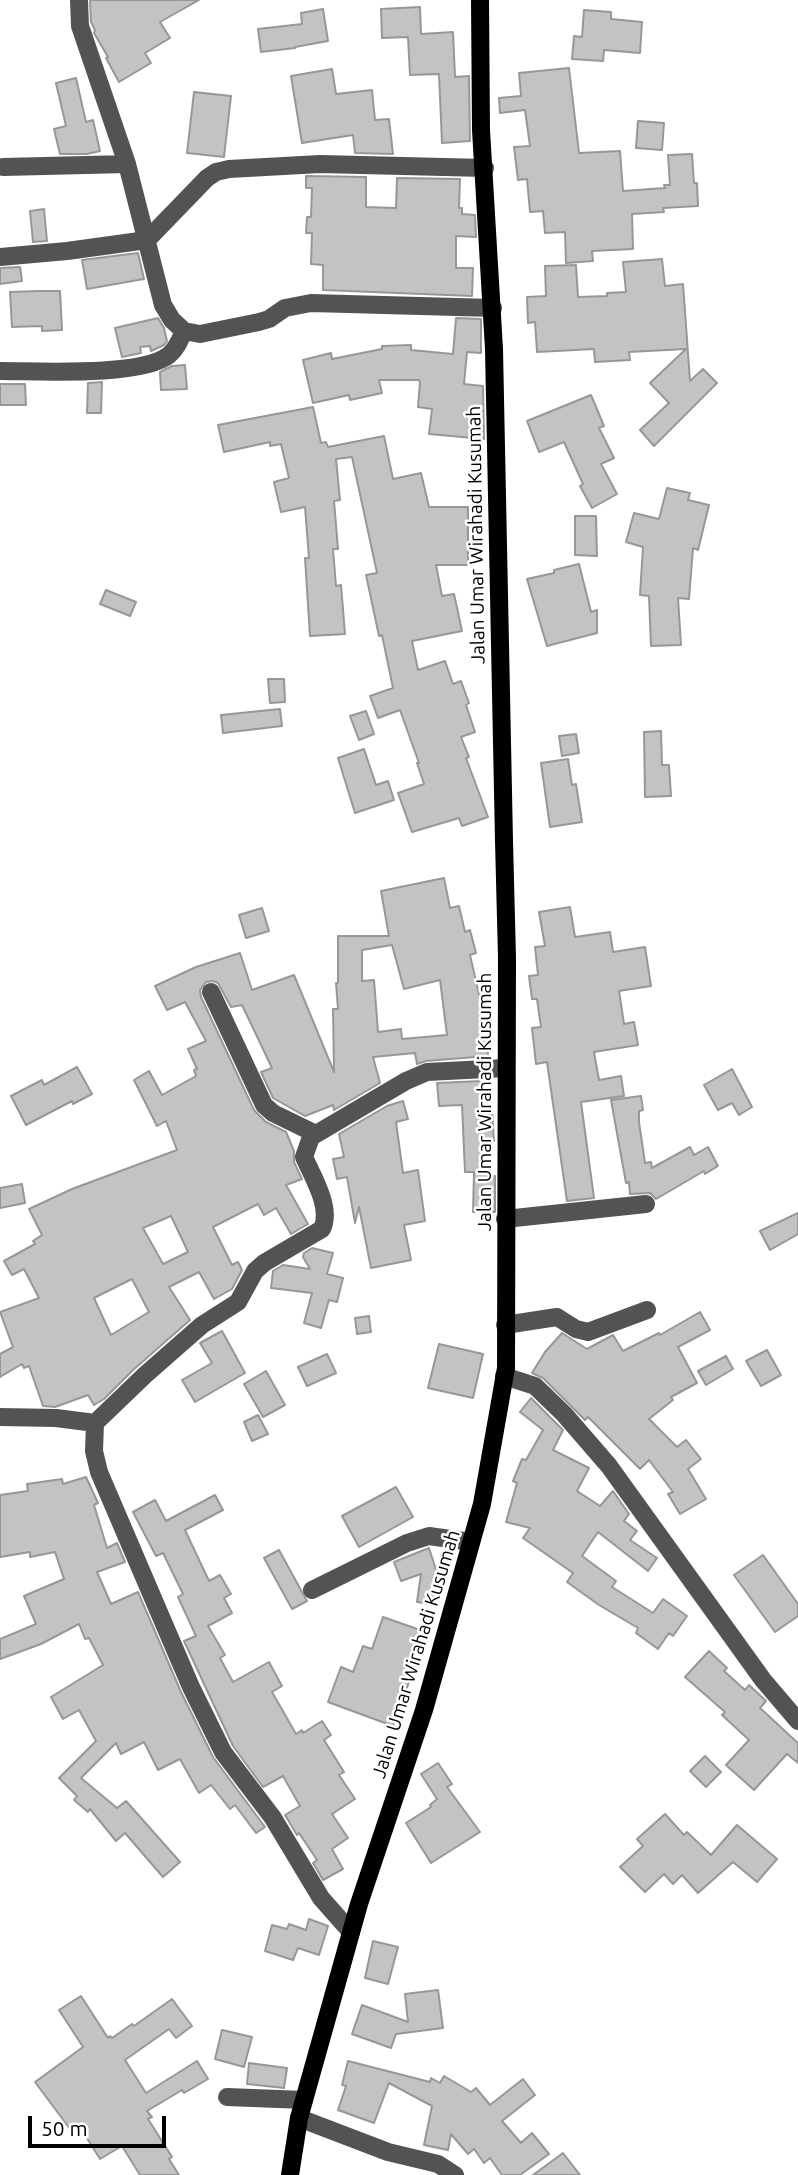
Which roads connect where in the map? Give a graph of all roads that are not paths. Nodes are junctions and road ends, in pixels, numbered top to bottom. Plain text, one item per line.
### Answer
1 (79, 0) edge
2 (480, 0) edge
3 (127, 164) junction
4 (3, 166) dead end
5 (485, 168) junction
6 (147, 240) junction
7 (0, 257) edge
8 (493, 308) junction
9 (184, 331) junction
10 (0, 371) edge
11 (211, 992) dead end
12 (506, 1068) junction
13 (316, 1134) junction
14 (646, 1204) dead end
15 (505, 1219) junction
16 (647, 1310) dead end
17 (505, 1325) junction
18 (505, 1376) junction
19 (0, 1417) edge
20 (95, 1423) junction
21 (471, 1542) junction
22 (312, 1590) dead end
23 (798, 1721) edge
24 (351, 1932) junction
25 (228, 2097) dead end
26 (304, 2100) junction
27 (299, 2118) junction
28 (290, 2175) edge
29 (455, 2175) edge

1 - 3 street
2 - 5 main road, Jalan Umar Wirahadi Kusumah
3 - 4 street
3 - 6 street
5 - 6 street
5 - 8 main road, Jalan Umar Wirahadi Kusumah
6 - 7 street
6 - 9 street
8 - 9 street
8 - 12 main road, Jalan Umar Wirahadi Kusumah
9 - 10 street
11 - 13 street
12 - 13 street
12 - 15 main road, Jalan Umar Wirahadi Kusumah
13 - 20 street
14 - 15 street
15 - 17 main road, Jalan Umar Wirahadi Kusumah
16 - 17 street
17 - 18 main road, Jalan Umar Wirahadi Kusumah
18 - 21 main road, Jalan Umar Wirahadi Kusumah
18 - 23 street
19 - 20 street
20 - 24 street
21 - 22 street
21 - 24 main road, Jalan Umar Wirahadi Kusumah
24 - 26 main road, Jalan Umar Wirahadi Kusumah
25 - 26 street
26 - 27 main road, Jalan Umar Wirahadi Kusumah
27 - 28 main road, Jalan Umar Wirahadi Kusumah
27 - 29 street

